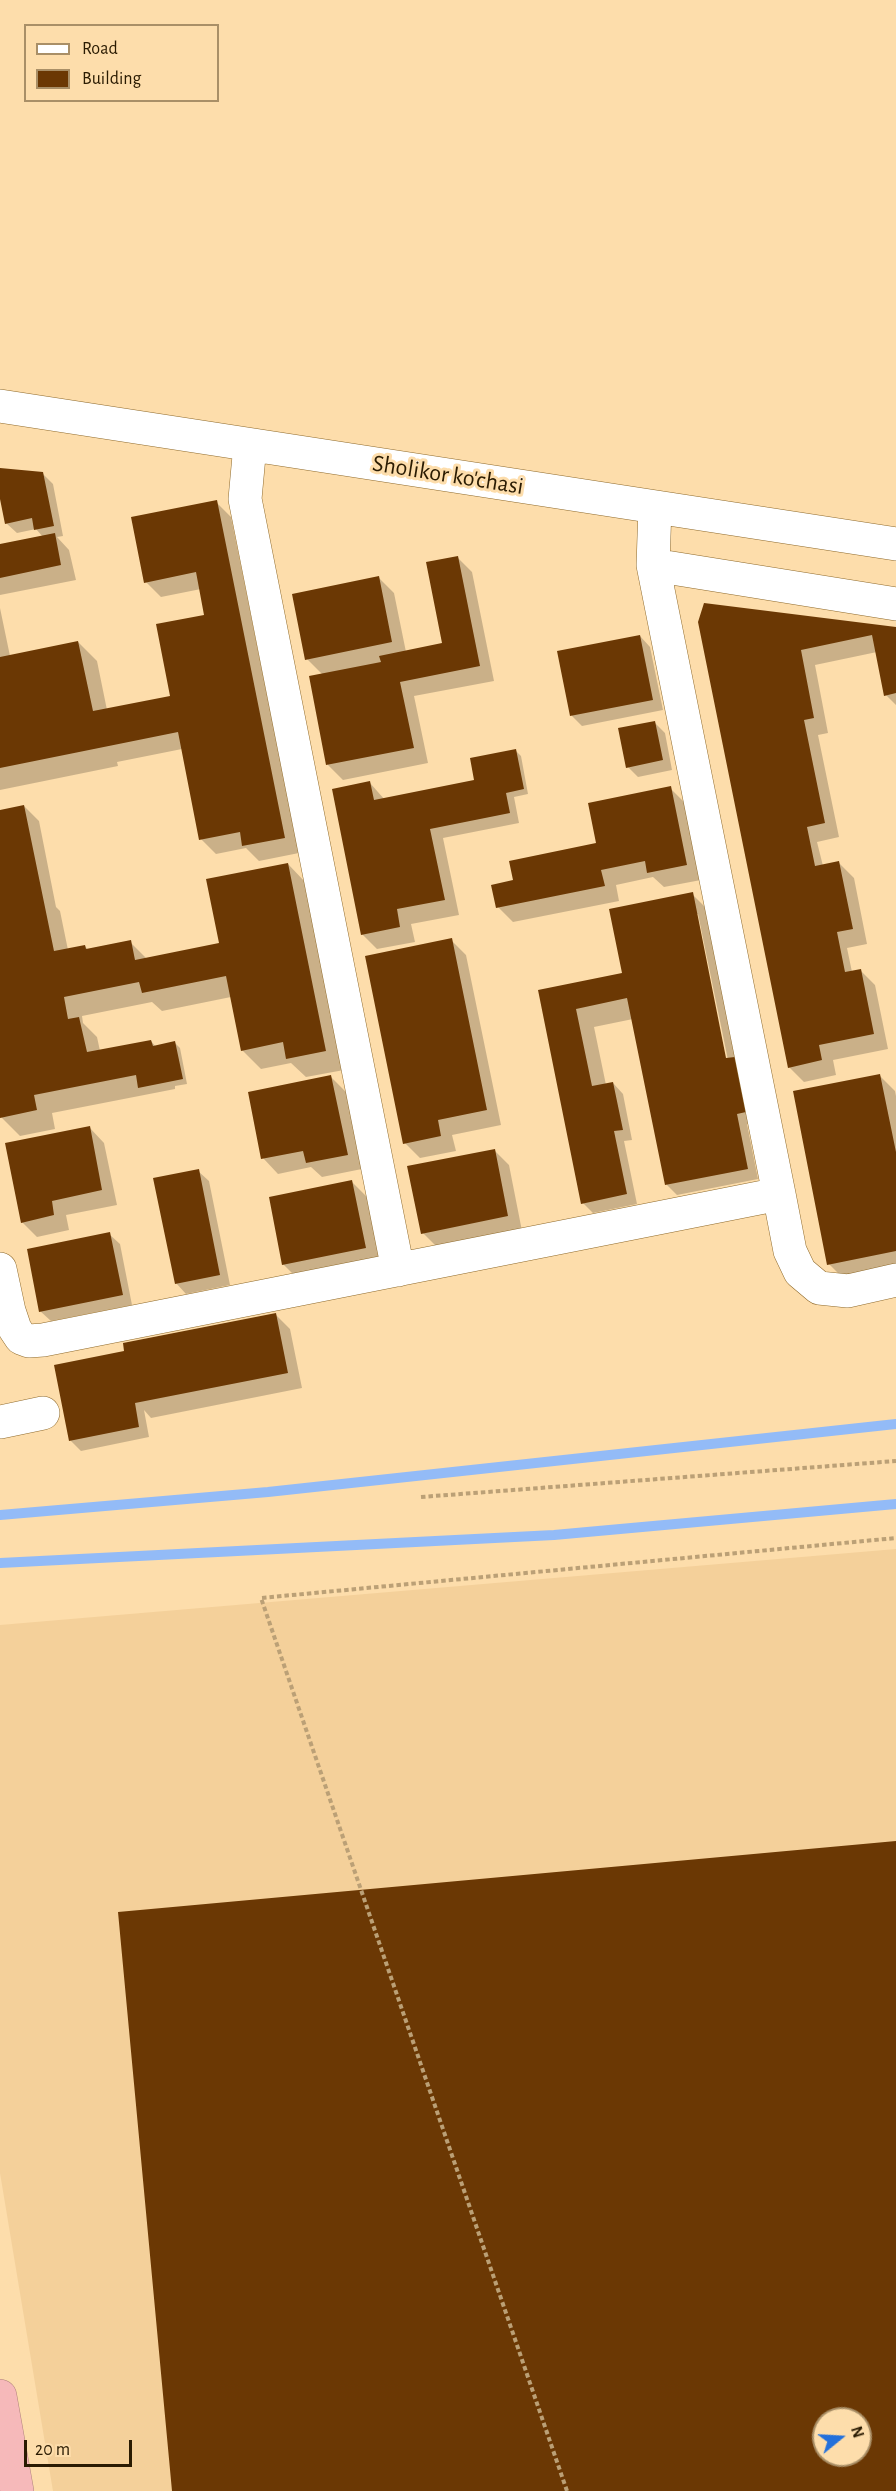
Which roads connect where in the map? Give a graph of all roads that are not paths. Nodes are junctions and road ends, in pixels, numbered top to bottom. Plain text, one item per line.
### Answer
1 (0, 406) edge
2 (250, 445) junction
3 (655, 507) junction
4 (896, 544) edge
5 (653, 565) junction
6 (896, 604) edge
7 (778, 1194) junction
8 (0, 1269) edge
9 (398, 1270) junction
10 (896, 1280) edge
11 (44, 1413) dead end
12 (0, 1422) edge
13 (0, 2396) edge
14 (17, 2491) edge

1 - 2 street, Sholikor ko'chasi
2 - 3 street, Sholikor ko'chasi
2 - 9 street
3 - 4 street, Sholikor ko'chasi
3 - 5 street
5 - 6 street
5 - 7 street
7 - 9 street
7 - 10 street
8 - 9 street
11 - 12 street
13 - 14 highway

